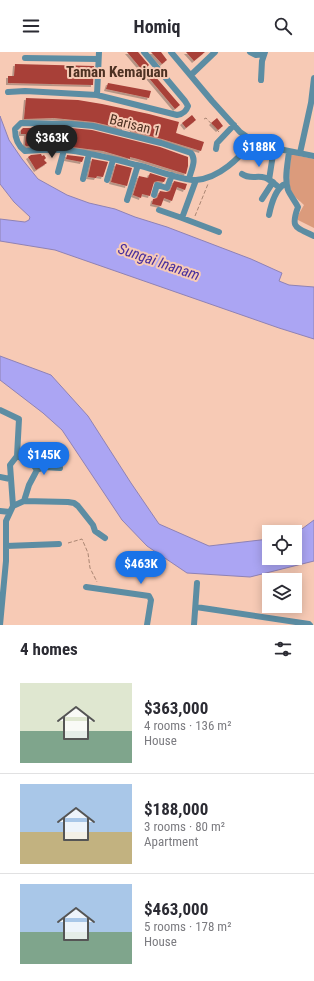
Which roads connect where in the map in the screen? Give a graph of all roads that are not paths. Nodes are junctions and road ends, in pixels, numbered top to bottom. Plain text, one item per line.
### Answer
1 (144, 52) edge
2 (171, 52) edge
3 (215, 52) edge
4 (250, 52) edge
5 (264, 53) edge
6 (99, 55) edge
7 (25, 58) dead end
8 (190, 75) junction
9 (314, 78) edge
10 (260, 80) dead end
11 (8, 92) dead end
12 (97, 95) junction
13 (312, 103) edge
14 (234, 125) junction
15 (253, 140) junction
16 (274, 148) junction
17 (216, 149) dead end
18 (64, 150) junction
19 (289, 151) junction
20 (300, 153) junction
21 (88, 154) junction
22 (314, 156) edge
23 (113, 160) junction
24 (138, 165) junction
25 (58, 172) dead end
26 (242, 174) dead end
27 (172, 175) junction
28 (83, 179) dead end
29 (193, 179) junction
30 (107, 180) dead end
31 (271, 181) junction
32 (286, 183) junction
33 (280, 188) junction
34 (154, 195) dead end
35 (262, 199) dead end
36 (127, 200) dead end
37 (159, 210) dead end
38 (270, 215) dead end
39 (182, 218) junction
40 (219, 232) dead end
41 (314, 236) edge
42 (0, 410) edge
43 (54, 450) dead end
44 (17, 456) junction
45 (37, 470) junction
46 (0, 477) edge
47 (10, 479) junction
48 (24, 501) junction
49 (12, 509) junction
50 (0, 511) edge
51 (105, 538) dead end
52 (59, 544) dead end
53 (6, 546) junction
54 (2, 581) edge
55 (197, 583) dead end
56 (86, 587) dead end
57 (196, 607) junction
58 (0, 625) edge
59 (147, 625) edge
60 (194, 625) edge
61 (310, 625) edge

1 - 12 street
2 - 8 street
3 - 8 street
4 - 5 street
5 - 10 street
6 - 7 street
6 - 12 street
8 - 14 street
9 - 13 street
11 - 12 street
13 - 20 street
14 - 15 street
14 - 17 street
15 - 16 street
15 - 29 street
16 - 19 street
16 - 31 street
18 - 21 street
18 - 25 street
18 - 29 street, Barisan 1
19 - 20 street
19 - 32 street
20 - 22 street
21 - 23 street
21 - 28 street
23 - 24 street
23 - 30 street
24 - 27 street
24 - 36 street
26 - 31 street
27 - 29 street
27 - 34 street
29 - 39 street
31 - 33 street
31 - 35 street
32 - 33 street
32 - 41 street
33 - 38 street
37 - 39 street
39 - 40 street
42 - 44 street
43 - 45 street
44 - 45 street
44 - 47 street
45 - 48 street
46 - 47 street
47 - 49 street
48 - 49 street
48 - 51 street
49 - 50 street
49 - 53 street
52 - 53 street
53 - 54 street
54 - 58 street
55 - 57 street
56 - 59 street
57 - 60 street
57 - 61 street

